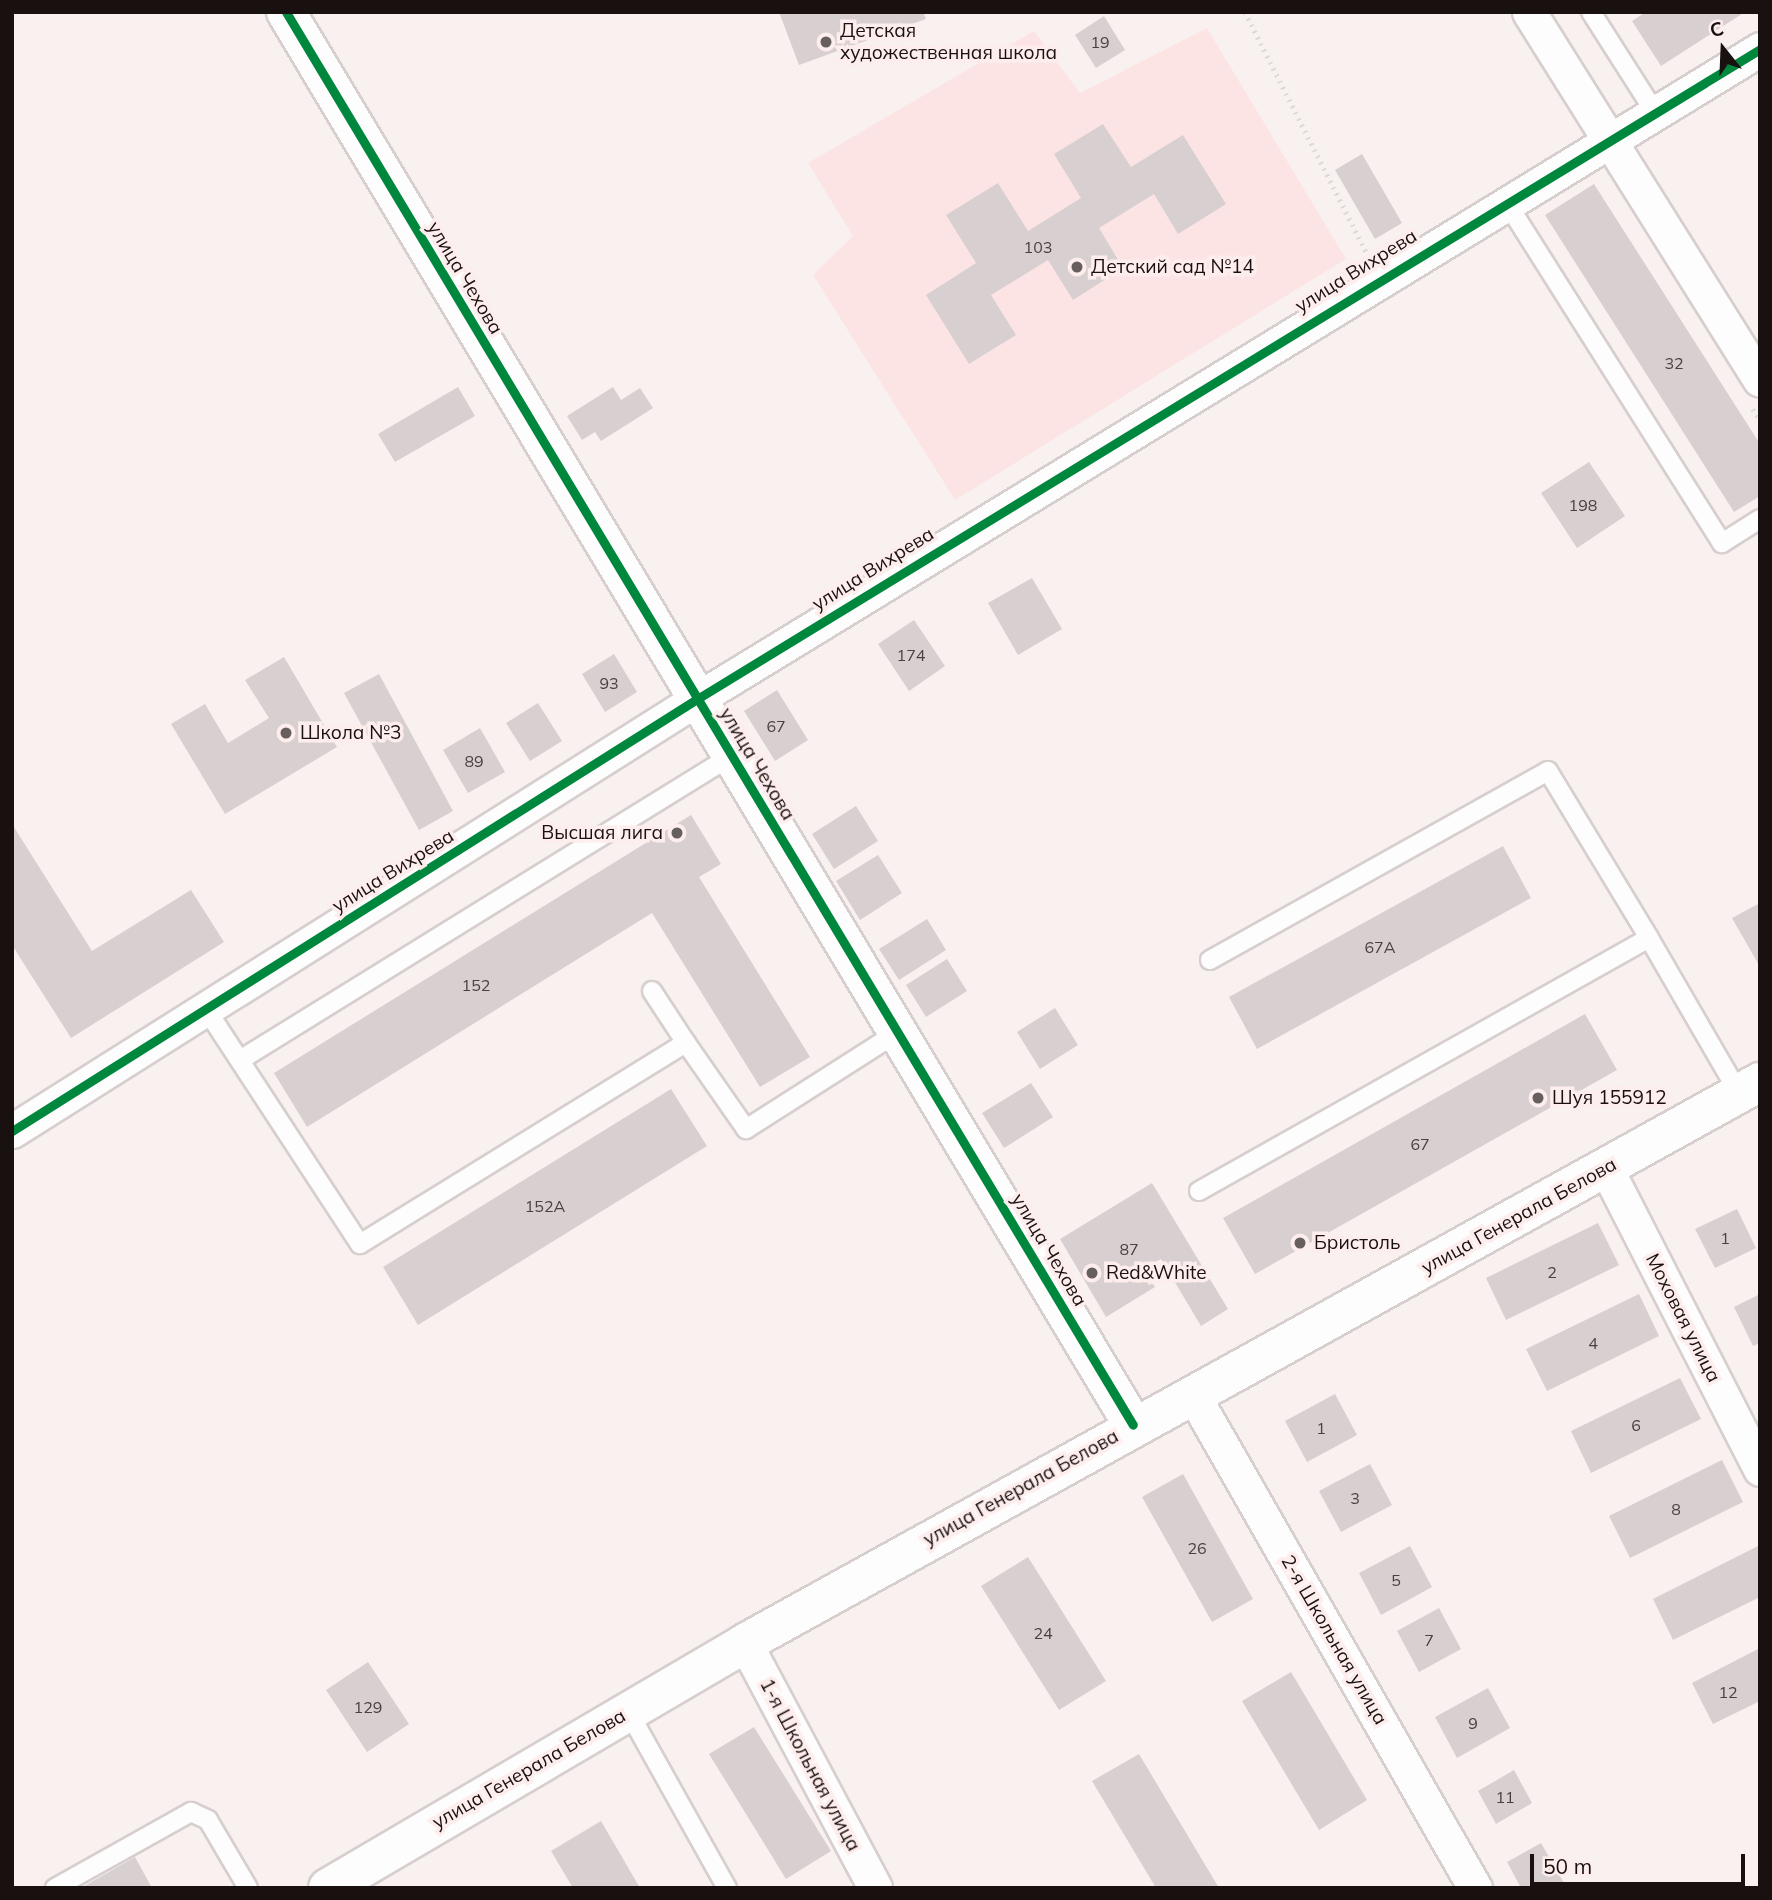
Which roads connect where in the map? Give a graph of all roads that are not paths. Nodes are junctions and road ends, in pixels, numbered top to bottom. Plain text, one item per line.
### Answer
1 (286, 12) edge
2 (1529, 12) edge
3 (1591, 12) edge
4 (1760, 49) edge
5 (1654, 111) junction
6 (1607, 137) junction
7 (1505, 200) junction
8 (1760, 380) edge
9 (1760, 519) edge
10 (697, 699) junction
11 (731, 756) junction
12 (1649, 938) junction
13 (1210, 960) dead end
14 (652, 991) dead end
15 (206, 1009) junction
16 (898, 1032) junction
17 (686, 1043) junction
18 (240, 1059) junction
19 (1749, 1088) edge
20 (12, 1131) edge
21 (1606, 1168) junction
22 (1199, 1191) dead end
23 (1192, 1393) junction
24 (1133, 1425) junction
25 (1760, 1469) edge
26 (744, 1643) junction
27 (628, 1711) junction
28 (55, 1888) edge
29 (248, 1888) edge
30 (328, 1888) edge
31 (727, 1888) edge
32 (875, 1888) edge
33 (1475, 1888) edge

1 - 10 street, улица Чехова
2 - 6 street
3 - 5 lane
4 - 5 street, улица Вихрева
5 - 6 street, улица Вихрева
6 - 7 street, улица Вихрева
6 - 8 street
7 - 9 lane
7 - 10 street, улица Вихрева
10 - 11 street, улица Чехова
10 - 15 street, улица Вихрева
11 - 16 street, улица Чехова
11 - 18 lane
12 - 13 lane
12 - 19 lane
12 - 22 lane
14 - 17 lane
15 - 18 lane
15 - 20 street, улица Вихрева
16 - 17 lane
16 - 24 street, улица Чехова
17 - 18 lane
19 - 21 street, улица Генерала Белова
21 - 23 street, улица Генерала Белова
21 - 25 street, Моховая улица
23 - 24 street, улица Генерала Белова
23 - 33 street, 2-я Школьная улица
24 - 26 street, улица Генерала Белова
26 - 27 street, улица Генерала Белова
26 - 32 street, 1-я Школьная улица
27 - 30 street, улица Генерала Белова
27 - 31 lane
28 - 29 lane

